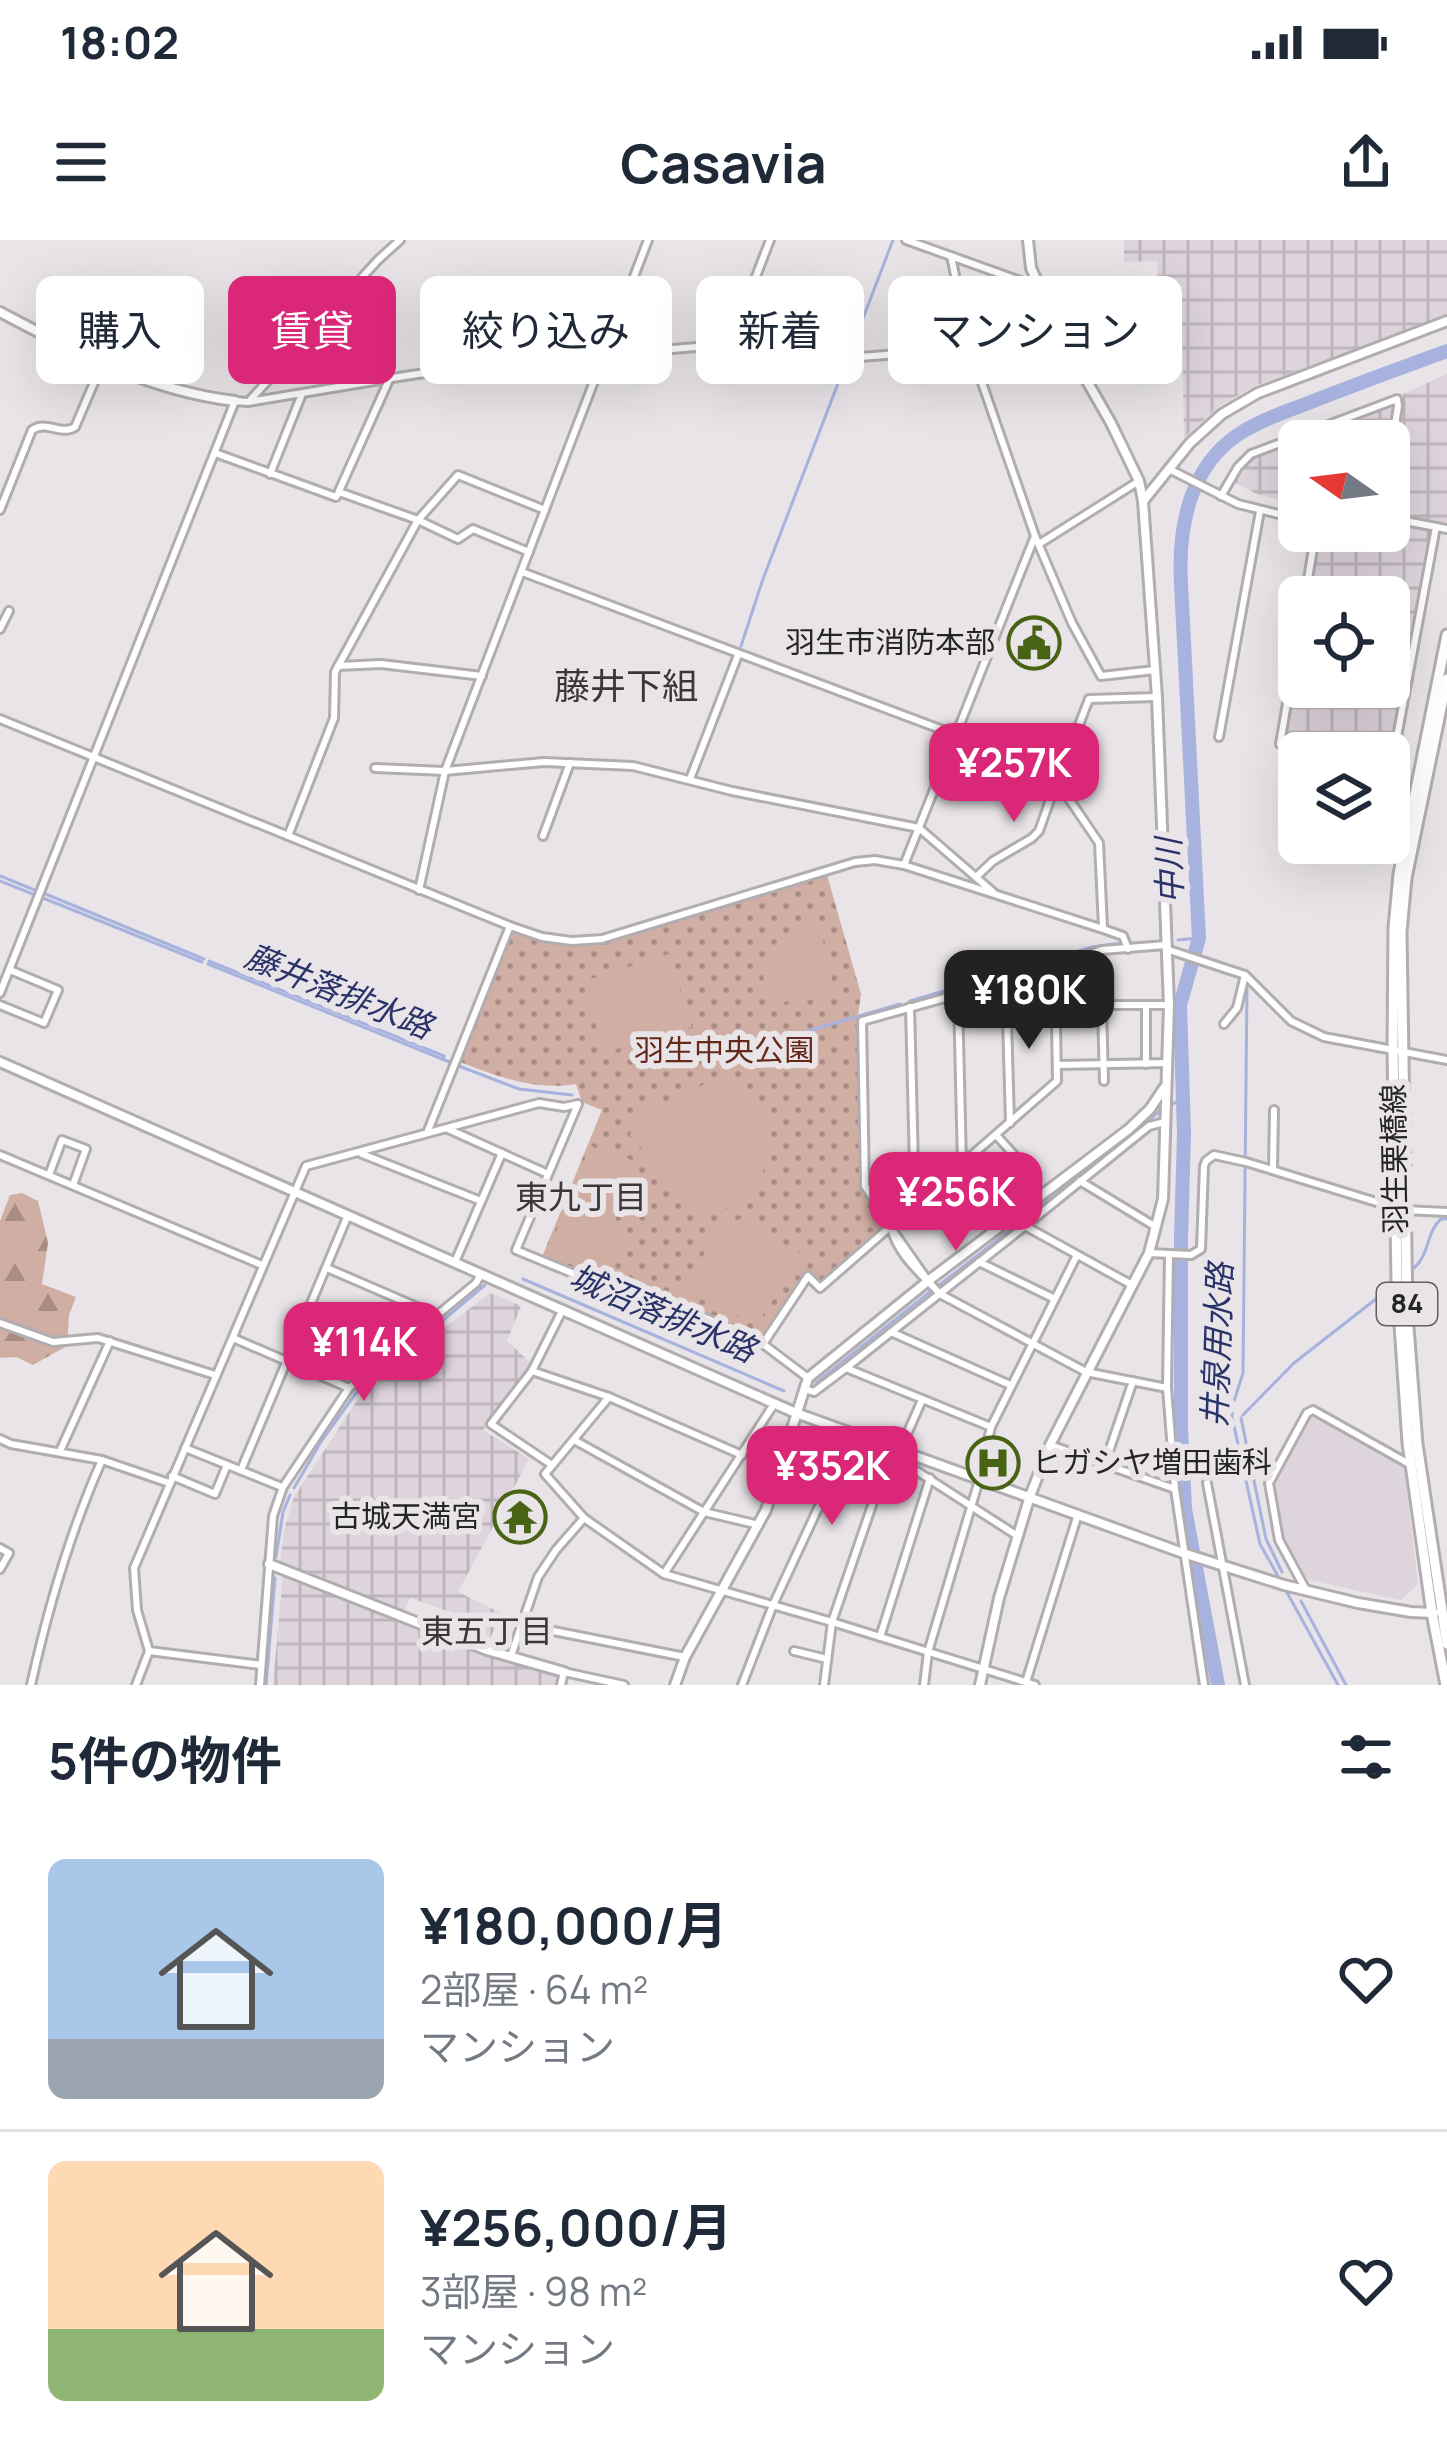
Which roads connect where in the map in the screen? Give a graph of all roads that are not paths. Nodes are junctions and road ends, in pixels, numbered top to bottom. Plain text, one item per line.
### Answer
1 (400, 240) edge
2 (648, 240) edge
3 (770, 240) edge
4 (906, 240) edge
5 (1028, 240) edge
6 (951, 256) junction
7 (634, 276) edge
8 (756, 276) edge
9 (955, 276) edge
10 (1007, 276) edge
11 (1035, 276) edge
12 (0, 313) edge
13 (1447, 321) edge
14 (36, 331) edge
15 (94, 384) edge
16 (159, 384) edge
17 (364, 384) edge
18 (387, 384) edge
19 (593, 384) edge
20 (983, 384) edge
21 (1089, 384) edge
22 (302, 394) junction
23 (236, 401) junction
24 (248, 402) junction
25 (1341, 420) edge
26 (1394, 420) edge
27 (1278, 444) edge
28 (215, 453) junction
29 (1173, 471) junction
30 (270, 474) junction
31 (1139, 481) junction
32 (339, 492) junction
33 (1221, 496) junction
34 (1143, 501) junction
35 (0, 510) edge
36 (545, 510) junction
37 (1260, 511) junction
38 (1278, 515) edge
39 (418, 520) junction
40 (1410, 522) edge
41 (1436, 527) junction
42 (1447, 529) edge
43 (1037, 540) junction
44 (529, 552) junction
45 (521, 572) junction
46 (9, 611) dead end
47 (0, 629) edge
48 (1447, 635) edge
49 (738, 655) junction
50 (338, 666) junction
51 (1155, 670) junction
52 (482, 676) junction
53 (1447, 679) edge
54 (1157, 697) junction
55 (0, 718) edge
56 (1398, 732) edge
57 (954, 735) junction
58 (1219, 737) dead end
59 (95, 758) junction
60 (570, 763) junction
61 (375, 768) dead end
62 (446, 772) junction
63 (690, 778) junction
64 (1058, 778) junction
65 (919, 827) junction
66 (287, 836) junction
67 (543, 836) dead end
68 (904, 865) junction
69 (976, 877) junction
70 (419, 890) junction
71 (997, 896) junction
72 (510, 926) junction
73 (1103, 929) junction
74 (1166, 947) junction
75 (1127, 949) junction
76 (1055, 964) junction
77 (10, 970) junction
78 (1244, 975) junction
79 (1006, 981) junction
80 (0, 993) edge
81 (958, 994) junction
82 (0, 1005) edge
83 (1056, 1005) junction
84 (1102, 1005) junction
85 (1146, 1005) junction
86 (1168, 1005) junction
87 (910, 1007) junction
88 (1224, 1024) dead end
89 (1398, 1051) junction
90 (1447, 1060) edge
91 (0, 1062) edge
92 (1168, 1063) junction
93 (1103, 1064) junction
94 (1146, 1064) junction
95 (1057, 1065) junction
96 (1104, 1081) dead end
97 (1167, 1085) junction
98 (1274, 1110) dead end
99 (1166, 1122) junction
100 (1010, 1123) junction
101 (446, 1128) junction
102 (427, 1133) junction
103 (996, 1136) junction
104 (358, 1152) junction
105 (502, 1153) junction
106 (0, 1155) edge
107 (1017, 1158) dead end
108 (962, 1165) junction
109 (1273, 1170) junction
110 (548, 1174) junction
111 (49, 1175) junction
112 (1081, 1181) junction
113 (73, 1185) junction
114 (294, 1192) junction
115 (482, 1201) junction
116 (915, 1207) junction
117 (1400, 1209) junction
118 (1447, 1212) edge
119 (348, 1215) junction
120 (1011, 1220) junction
121 (1024, 1226) junction
122 (1156, 1227) junction
123 (891, 1228) junction
124 (1149, 1253) junction
125 (1172, 1254) junction
126 (1077, 1255) junction
127 (455, 1262) junction
128 (979, 1262) junction
129 (263, 1265) junction
130 (327, 1268) junction
131 (481, 1274) junction
132 (928, 1281) junction
133 (1133, 1285) junction
134 (940, 1294) junction
135 (1055, 1299) junction
136 (563, 1310) junction
137 (307, 1314) junction
138 (435, 1318) junction
139 (0, 1323) edge
140 (891, 1332) junction
141 (233, 1338) junction
142 (110, 1340) junction
143 (1033, 1343) junction
144 (763, 1344) junction
145 (392, 1352) junction
146 (287, 1360) junction
147 (846, 1368) junction
148 (532, 1371) junction
149 (1086, 1372) junction
150 (217, 1375) junction
151 (808, 1378) junction
152 (1133, 1381) junction
153 (1010, 1384) junction
154 (349, 1388) junction
155 (1167, 1388) junction
156 (805, 1389) junction
157 (609, 1397) junction
158 (922, 1399) junction
159 (774, 1404) junction
160 (796, 1413) junction
161 (991, 1426) junction
162 (853, 1433) junction
163 (0, 1439) edge
164 (574, 1440) junction
165 (1050, 1444) junction
166 (185, 1448) junction
167 (896, 1449) junction
168 (60, 1451) junction
169 (742, 1455) junction
170 (102, 1460) junction
171 (1105, 1464) junction
172 (227, 1465) junction
173 (1411, 1465) junction
174 (552, 1466) junction
175 (241, 1470) junction
176 (930, 1478) junction
177 (978, 1478) junction
178 (171, 1479) junction
179 (1207, 1483) dead end
180 (283, 1487) junction
181 (1175, 1489) junction
182 (1030, 1496) junction
183 (972, 1505) junction
184 (704, 1512) junction
185 (1078, 1514) junction
186 (584, 1519) junction
187 (759, 1525) junction
188 (1016, 1535) junction
189 (0, 1548) edge
190 (1184, 1553) junction
191 (269, 1564) junction
192 (1223, 1565) junction
193 (0, 1569) edge
194 (664, 1574) junction
195 (722, 1589) junction
196 (1306, 1590) junction
197 (773, 1605) junction
198 (1436, 1612) junction
199 (832, 1622) junction
200 (523, 1625) junction
201 (880, 1637) junction
202 (1447, 1644) edge
203 (149, 1651) junction
204 (794, 1652) dead end
205 (928, 1652) junction
206 (685, 1657) junction
207 (511, 1658) junction
208 (827, 1659) junction
209 (261, 1664) junction
210 (982, 1669) junction
211 (564, 1672) junction
212 (1030, 1684) edge
213 (31, 1685) edge
214 (136, 1685) edge
215 (260, 1685) edge
216 (561, 1685) edge
217 (624, 1685) edge
218 (675, 1685) edge
219 (743, 1685) edge
220 (824, 1685) edge
221 (924, 1685) edge
222 (980, 1685) edge
223 (1204, 1685) edge
224 (1245, 1685) edge
225 (1446, 1685) edge

1 - 24 street
2 - 7 street
3 - 8 street
4 - 6 street
5 - 11 street
6 - 9 street
6 - 10 street
12 - 14 street
13 - 29 street
15 - 35 street
16 - 23 street
17 - 22 street
18 - 32 street
19 - 36 street
20 - 43 street
21 - 31 street
22 - 24 street
22 - 30 street
23 - 24 street
23 - 28 street
25 - 26 street
27 - 33 street
28 - 30 street
28 - 59 street
29 - 33 street
29 - 34 street
30 - 32 street
31 - 34 street
31 - 43 street
32 - 39 street
33 - 37 street
34 - 51 street
36 - 39 street
36 - 44 street
37 - 38 street
37 - 58 street
39 - 44 street
39 - 50 street
40 - 41 street
41 - 42 street
41 - 56 street
43 - 51 street
43 - 57 street
44 - 45 street
45 - 49 street
45 - 52 street
46 - 47 street
48 - 89 main road, 羽生栗橋線 / 84
49 - 57 street
49 - 63 street
50 - 52 street
50 - 66 street
51 - 54 street
52 - 62 street
53 - 89 main road, 羽生栗橋線 / 84
54 - 64 street
54 - 74 street
55 - 59 street
57 - 64 street
57 - 65 street
59 - 66 street
59 - 77 street
60 - 62 street
60 - 63 street
60 - 67 street
61 - 62 street
62 - 70 street
63 - 65 street
64 - 69 street
64 - 73 street
65 - 68 street
65 - 69 street
66 - 70 street
68 - 71 street
68 - 72 street
69 - 71 street
70 - 72 street
71 - 73 street
72 - 102 street
73 - 75 street
74 - 75 street
74 - 78 street
74 - 86 street
75 - 76 street
76 - 79 street
76 - 83 street
77 - 80 street
77 - 82 street
78 - 88 street
78 - 89 street
79 - 81 street
79 - 100 street
81 - 87 street
81 - 108 street
83 - 84 street
83 - 95 street
84 - 85 street
84 - 93 street
85 - 86 street
85 - 94 street
86 - 92 street
87 - 116 street
87 - 123 street
89 - 90 street
89 - 117 main road, 羽生栗橋線 / 84
91 - 114 street
92 - 94 street
92 - 97 street
93 - 94 street
93 - 95 street
93 - 96 street
95 - 100 street
97 - 99 street
97 - 120 street
98 - 109 street
99 - 112 street
99 - 122 street
100 - 103 street
101 - 102 street
101 - 105 street
101 - 110 street
102 - 104 street
103 - 107 street
103 - 108 street
104 - 114 street
104 - 115 street
105 - 110 street
105 - 115 street
106 - 111 street
108 - 116 street
108 - 120 street
109 - 117 street
109 - 125 street
110 - 144 street
111 - 113 street
111 - 113 street
112 - 121 street
112 - 122 street
113 - 129 street
114 - 119 street
114 - 129 street
115 - 127 street
116 - 123 street
117 - 118 street
117 - 173 main road, 羽生栗橋線 / 84
117 - 198 main road, 羽生栗橋線 / 84
119 - 127 street
119 - 130 street
120 - 121 street
120 - 132 street
121 - 126 street
121 - 128 street
122 - 124 street
123 - 132 street
123 - 144 street
124 - 125 street
124 - 133 street
125 - 155 street
126 - 133 street
126 - 135 street
127 - 131 street
128 - 134 street
128 - 135 street
129 - 141 street
130 - 137 street
130 - 138 street
131 - 136 street
131 - 138 street
132 - 134 street
132 - 151 street
133 - 149 street
134 - 140 street
134 - 143 street
135 - 143 street
136 - 148 street
136 - 159 street
137 - 145 street
137 - 146 street
138 - 145 street
139 - 142 street
140 - 147 street
140 - 153 street
141 - 146 street
141 - 150 street
142 - 150 street
142 - 168 street
143 - 149 street
143 - 153 street
144 - 151 street
145 - 154 street
146 - 154 street
146 - 175 street
147 - 156 street
147 - 158 street
148 - 157 street
148 - 174 street
149 - 152 street
149 - 165 street
150 - 166 street
151 - 156 street
152 - 155 street
152 - 171 street
153 - 161 street
154 - 180 street
155 - 181 street
156 - 160 street
157 - 164 street
157 - 169 street
158 - 161 street
158 - 167 street
159 - 160 street
159 - 169 street
160 - 162 street
160 - 187 street
161 - 177 street
162 - 167 street
162 - 197 street
163 - 168 street
164 - 174 street
164 - 184 street
165 - 171 street
165 - 182 street
166 - 172 street
166 - 178 street
167 - 176 street
167 - 177 street
167 - 199 street
168 - 170 street
169 - 184 street
170 - 178 street
170 - 213 street
171 - 181 street
172 - 175 street
172 - 178 street
173 - 196 street
173 - 198 main road, 羽生栗橋線 / 84
174 - 186 street
175 - 180 street
176 - 183 street
176 - 201 street
177 - 182 street
177 - 183 street
178 - 203 street
179 - 192 street
180 - 191 street
181 - 190 street
182 - 185 street
182 - 188 street
183 - 188 street
183 - 205 street
184 - 187 street
184 - 194 street
185 - 190 street
185 - 212 street
186 - 194 street
186 - 200 street
187 - 195 street
188 - 210 street
189 - 193 street
190 - 192 street
190 - 223 street
191 - 207 street
191 - 209 street
192 - 196 street
192 - 224 street
194 - 195 street
195 - 197 street
195 - 206 street
196 - 198 street
197 - 199 street
197 - 219 street
198 - 202 main road, 羽生栗橋線 / 84
198 - 225 main road, 羽生栗橋線 / 84
199 - 201 street
199 - 208 street
200 - 206 street
200 - 207 street
201 - 205 street
203 - 209 street
203 - 214 street
204 - 208 street
205 - 210 street
205 - 221 street
206 - 218 street
207 - 211 street
208 - 220 street
209 - 215 street
210 - 212 street
210 - 222 street
211 - 216 street
211 - 217 street

